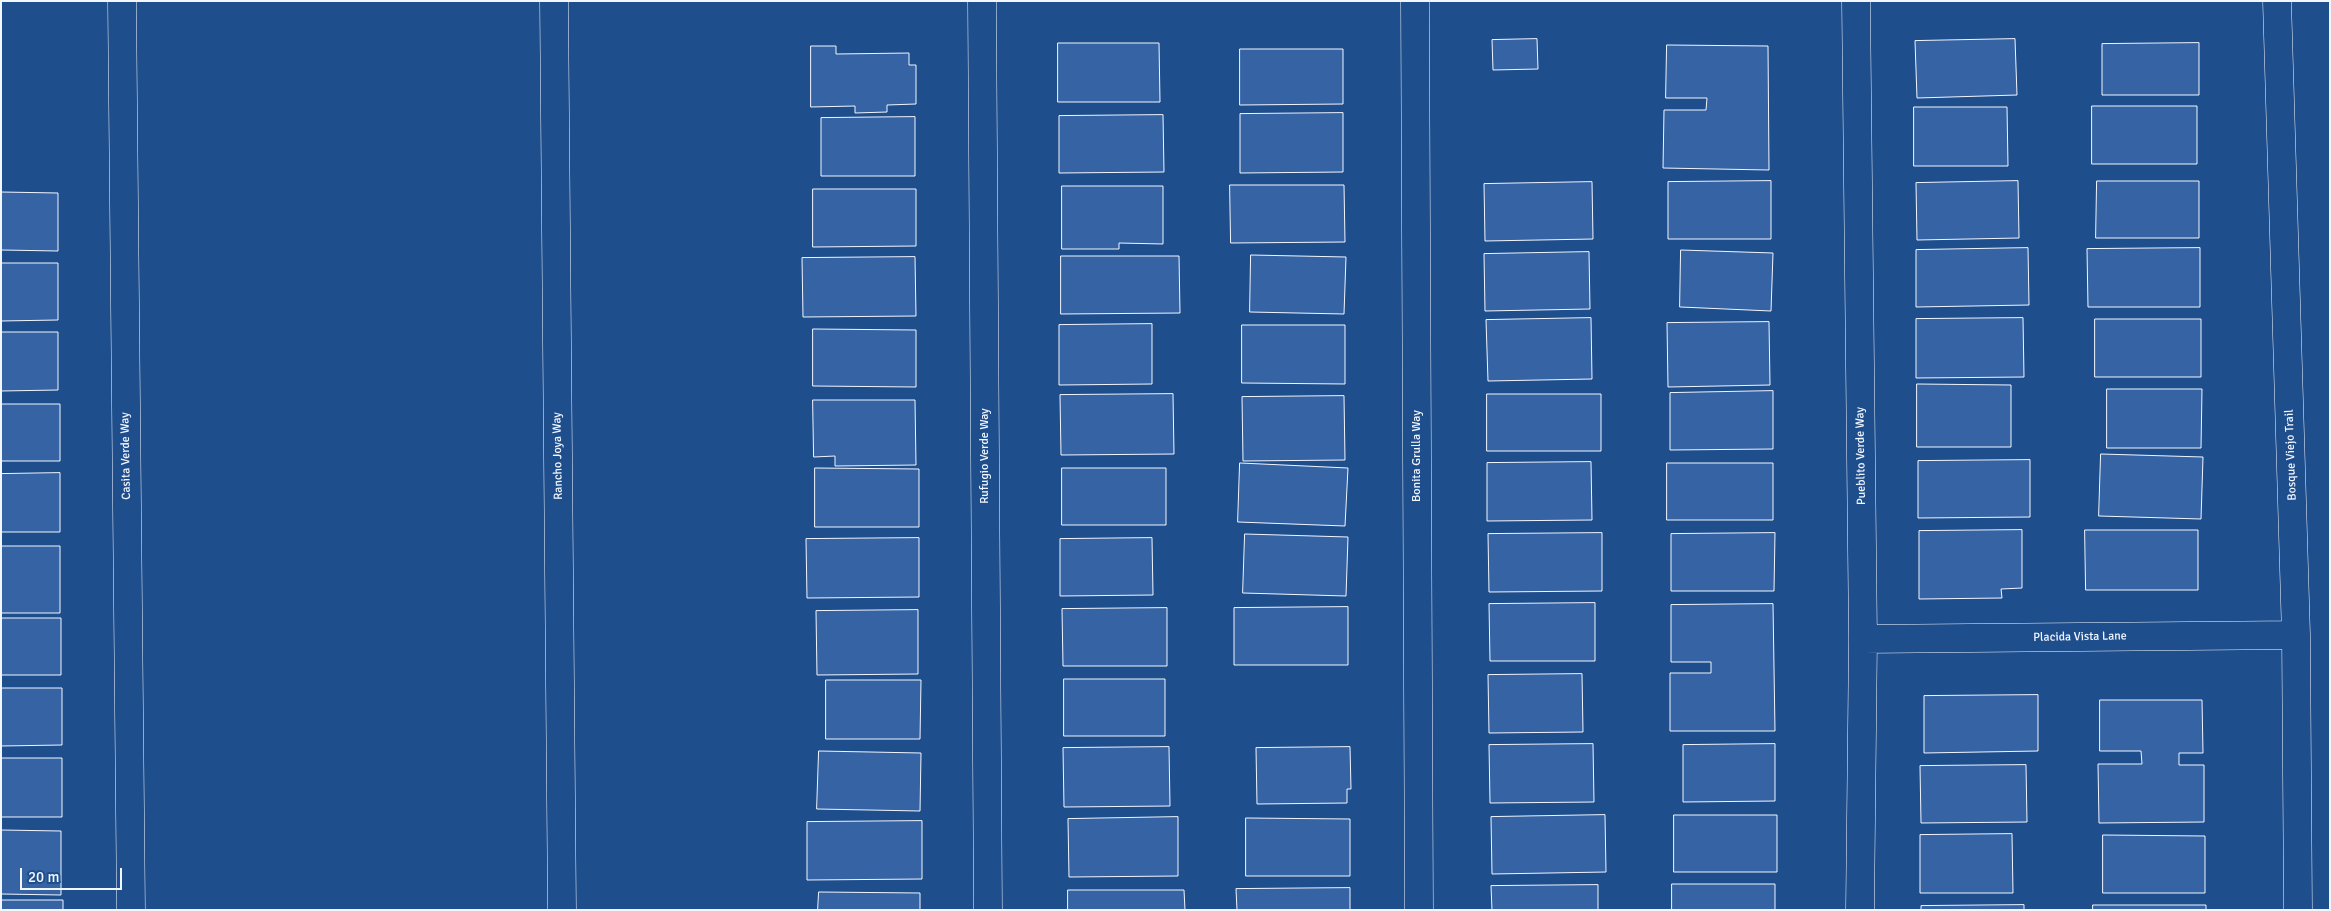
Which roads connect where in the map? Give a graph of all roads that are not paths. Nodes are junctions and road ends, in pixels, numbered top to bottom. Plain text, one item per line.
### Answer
1 (122, 1) edge
2 (554, 1) edge
3 (982, 1) edge
4 (1415, 1) edge
5 (1856, 1) edge
6 (2277, 1) edge
7 (2296, 635) junction
8 (1863, 639) junction
9 (131, 910) edge
10 (562, 910) edge
11 (988, 910) edge
12 (1419, 910) edge
13 (1860, 910) edge
14 (2298, 910) edge

1 - 9 street, Casita Verde Way
2 - 10 street, Rancho Joya Way
3 - 11 street, Rufugio Verde Way
4 - 12 street, Bonita Grulla Way
5 - 8 street, Pueblito Verde Way
6 - 7 street, Bosque Viejo Trail
7 - 8 street, Placida Vista Lane
7 - 14 street, Bosque Viejo Trail
8 - 13 street, Pueblito Verde Way

